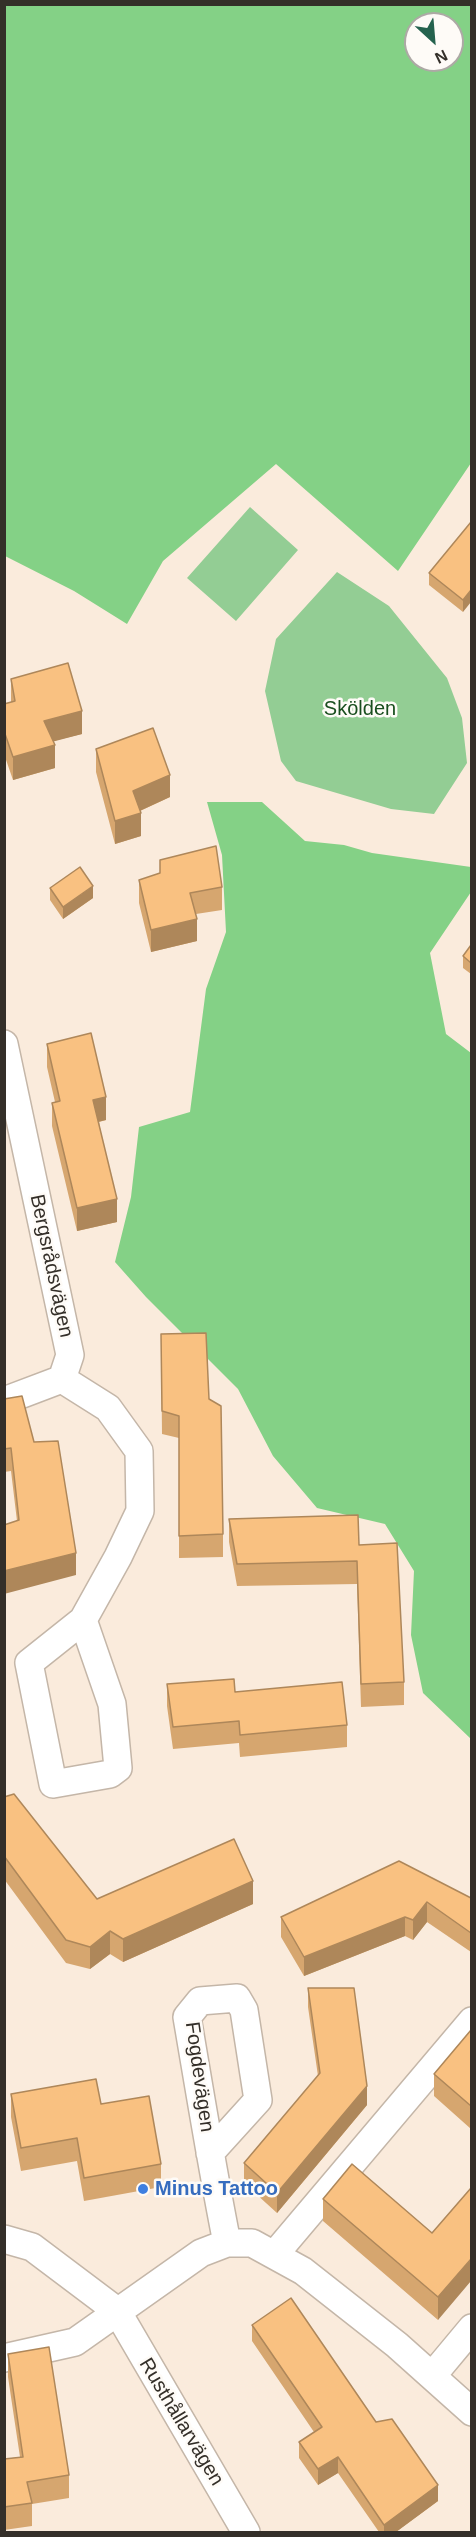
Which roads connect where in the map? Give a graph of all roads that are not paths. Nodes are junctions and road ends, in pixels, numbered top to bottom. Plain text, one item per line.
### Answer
1 (4, 1044) edge
2 (62, 1379) junction
3 (4, 1401) edge
4 (83, 1620) junction
5 (471, 2021) edge
6 (210, 2153) junction
7 (4, 2239) edge
8 (227, 2243) junction
9 (275, 2254) junction
10 (117, 2311) junction
11 (471, 2328) edge
12 (4, 2358) edge
13 (432, 2376) junction
14 (471, 2412) edge
15 (246, 2532) edge

1 - 2 street, Bergsrådsvägen
2 - 3 street
2 - 4 street
4 - 4 street
5 - 9 street
6 - 6 street, Fogdevägen
6 - 8 street, Fogdevägen
7 - 10 street, Rusthållarvägen
8 - 9 street
8 - 10 street
9 - 13 street
10 - 12 street
10 - 15 street, Rusthållarvägen
11 - 13 street
13 - 14 street

